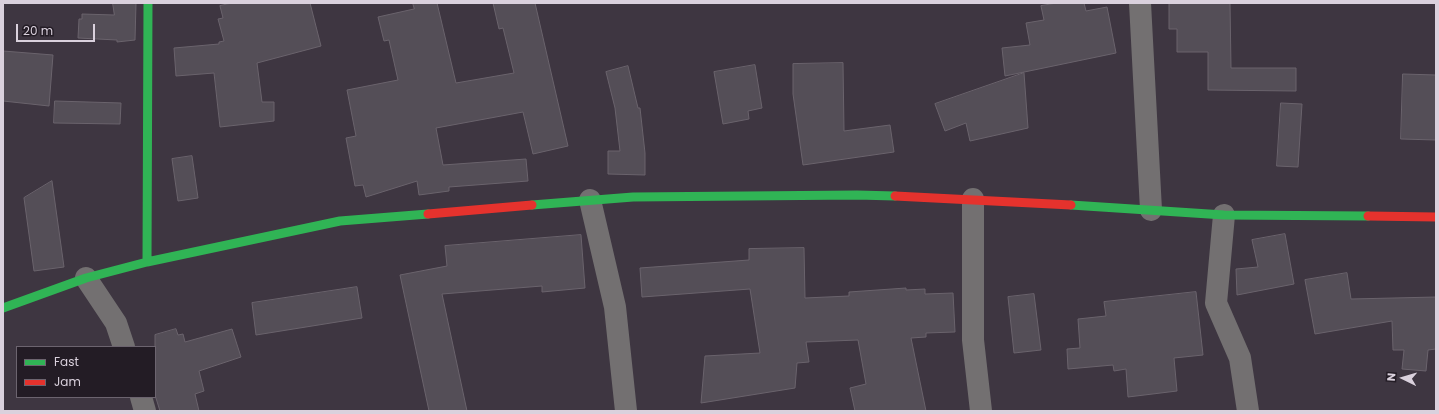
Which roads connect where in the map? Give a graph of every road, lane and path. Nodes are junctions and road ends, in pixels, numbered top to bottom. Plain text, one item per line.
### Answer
1 (148, 3) edge
2 (1140, 3) edge
3 (973, 199) junction
4 (590, 200) junction
5 (1151, 210) junction
6 (1224, 215) junction
7 (1436, 217) edge
8 (147, 262) junction
9 (86, 278) junction
10 (3, 308) edge
11 (124, 346) edge
12 (141, 398) edge
13 (145, 411) edge
14 (626, 411) edge
15 (981, 411) edge
16 (1248, 411) edge

1 - 8 street
2 - 5 street
3 - 4 street
3 - 5 street
3 - 15 street
4 - 8 street
4 - 14 street
5 - 6 street
6 - 7 street
6 - 16 street
8 - 9 street
9 - 10 street
9 - 11 street
12 - 13 street

